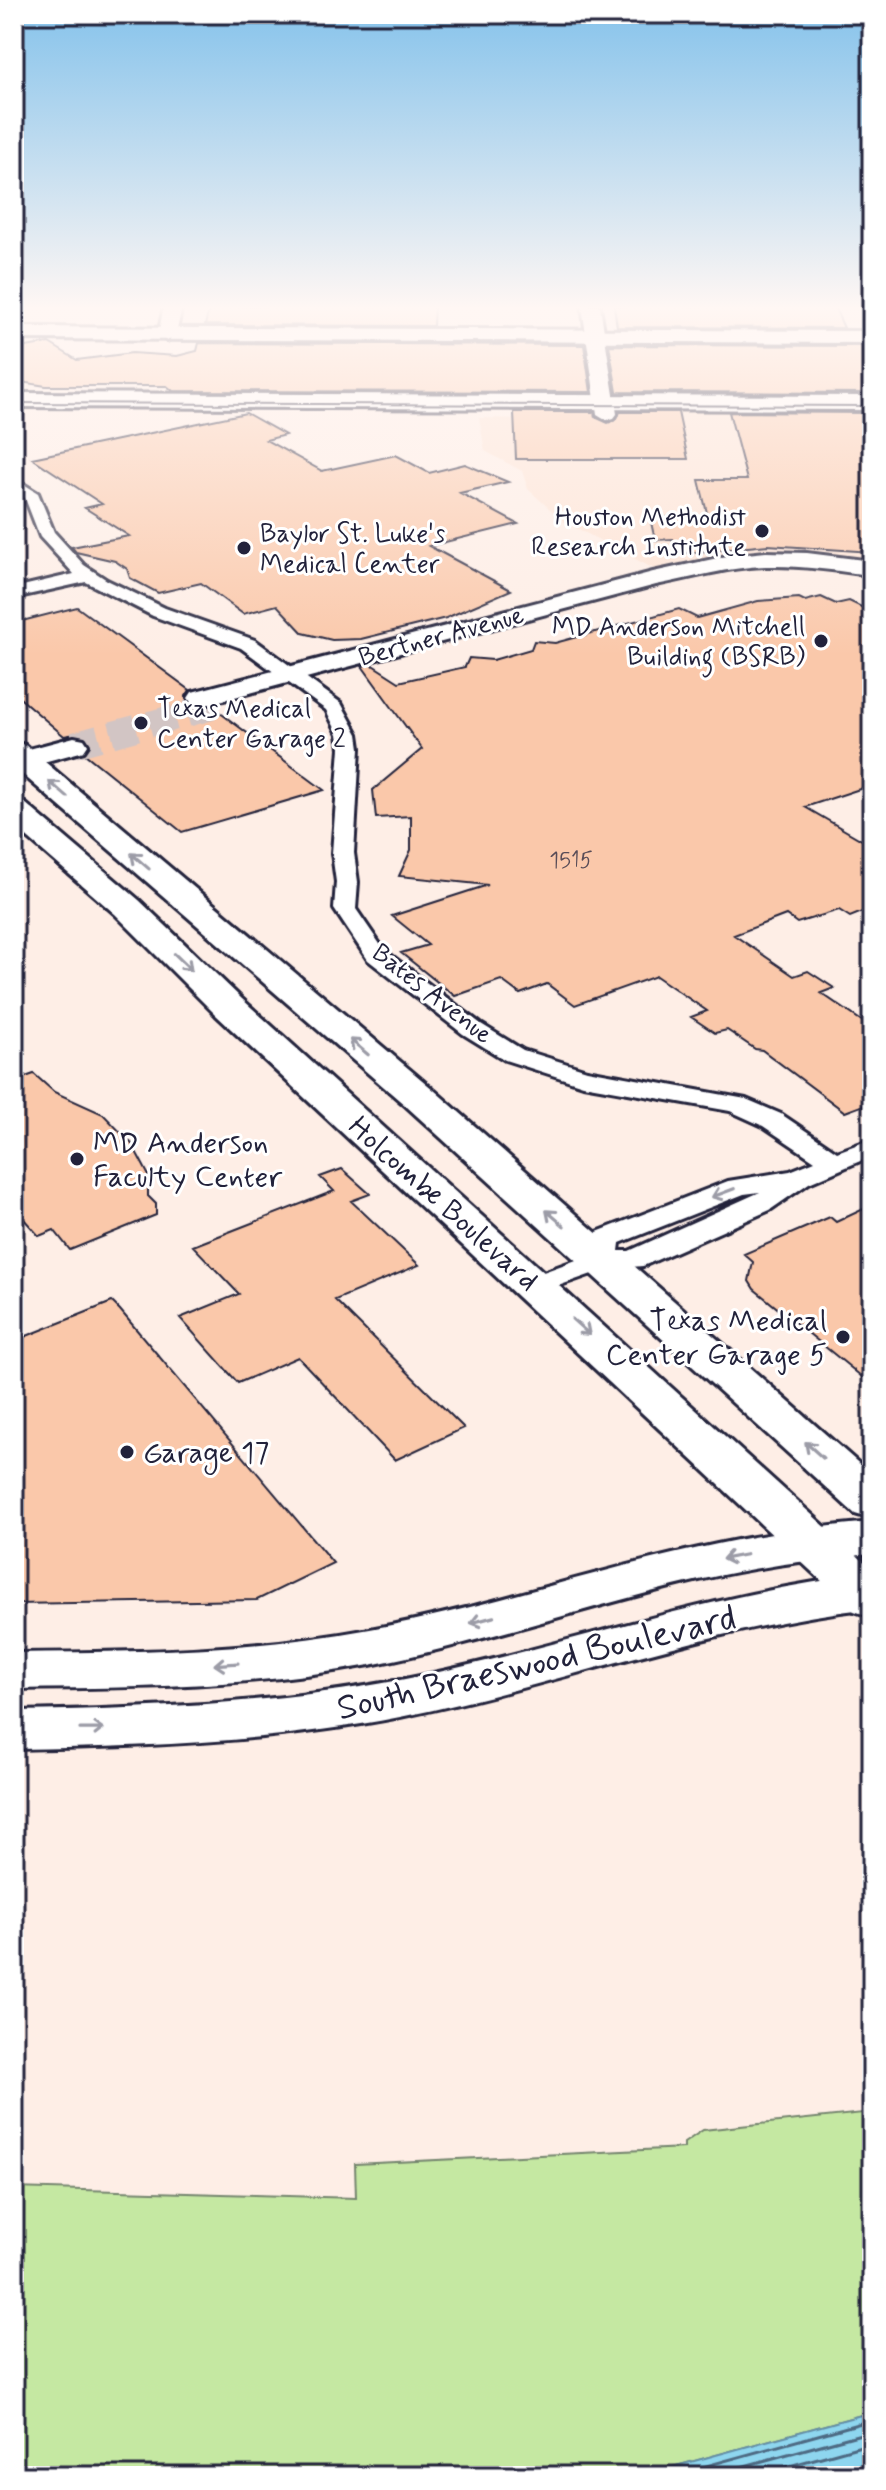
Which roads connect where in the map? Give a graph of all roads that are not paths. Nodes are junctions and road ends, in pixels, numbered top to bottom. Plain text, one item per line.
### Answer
1 (14, 483) edge
2 (872, 568) edge
3 (84, 572) junction
4 (872, 578) edge
5 (14, 584) edge
6 (14, 593) edge
7 (295, 679) junction
8 (206, 702) tunnel mouth
9 (69, 740) tunnel mouth
10 (16, 755) edge
11 (14, 810) edge
12 (177, 893) junction
13 (127, 907) junction
14 (872, 1147) edge
15 (834, 1162) junction
16 (603, 1260) junction
17 (534, 1285) junction
18 (872, 1502) edge
19 (872, 1538) edge
20 (811, 1541) junction
21 (870, 1593) edge
22 (14, 1671) edge
23 (14, 1730) edge

1 - 3 street, Bates Avenue
2 - 7 street, Bertner Avenue
3 - 5 street
3 - 6 street
3 - 7 street, Bates Avenue
4 - 7 street, Bertner Avenue
7 - 8 street, Bertner Avenue
7 - 15 street, Bates Avenue
9 - 10 street
12 -> 10 main road, Holcombe Boulevard
11 - 13 main road, Holcombe Boulevard
12 - 13 main road
16 -> 12 main road, Holcombe Boulevard
13 -> 17 main road, Holcombe Boulevard
14 - 15 street
15 - 16 street
16 - 17 street
18 -> 16 main road, Holcombe Boulevard
17 -> 20 main road, Holcombe Boulevard
19 - 20 street, South Braeswood Boulevard
20 - 21 main road, Holcombe Boulevard
20 -> 22 street, South Braeswood Boulevard
23 -> 21 street, South Braeswood Boulevard

